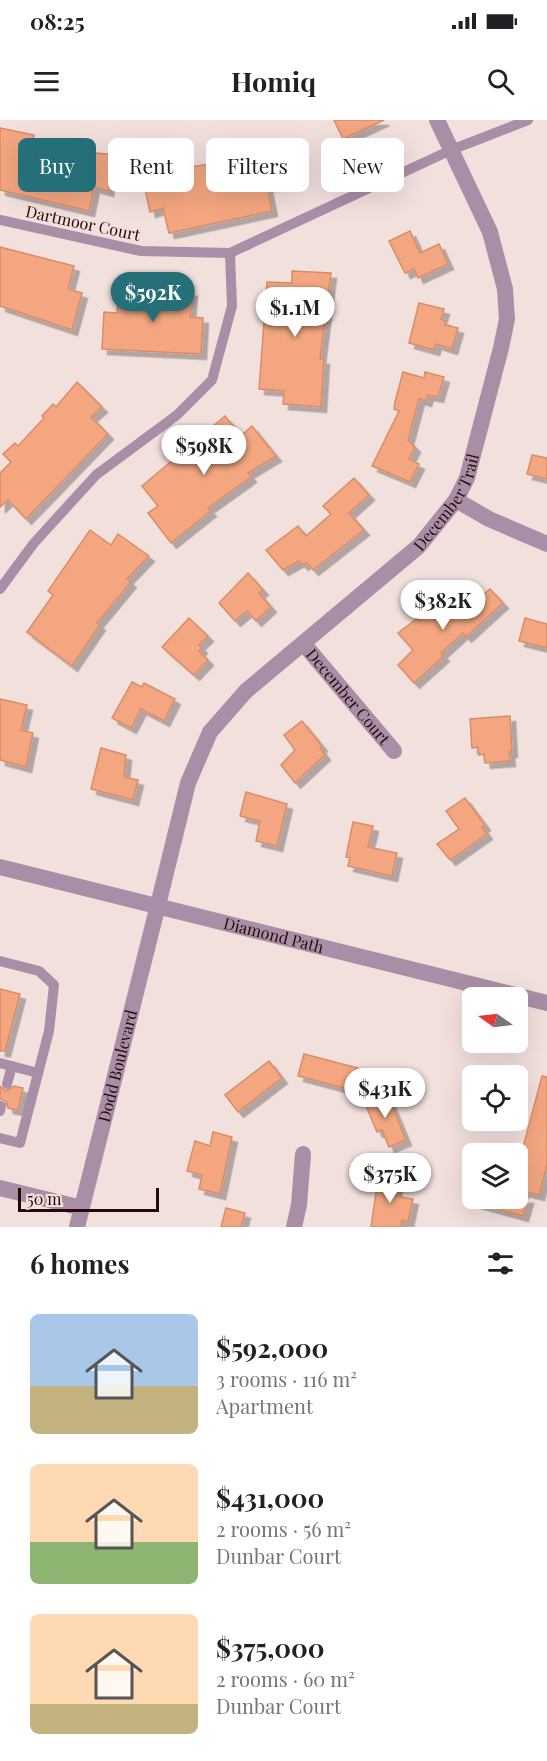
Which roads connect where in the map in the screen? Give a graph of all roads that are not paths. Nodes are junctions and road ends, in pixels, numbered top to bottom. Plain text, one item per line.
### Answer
1 (437, 120) edge
2 (528, 120) edge
3 (451, 150) junction
4 (0, 220) edge
5 (230, 254) junction
6 (456, 500) junction
7 (547, 544) edge
8 (0, 589) edge
9 (303, 643) junction
10 (394, 751) dead end
11 (0, 867) edge
12 (158, 905) junction
13 (0, 961) edge
14 (547, 1003) edge
15 (0, 1064) edge
16 (12, 1066) junction
17 (38, 1073) junction
18 (7, 1084) dead end
19 (0, 1138) edge
20 (303, 1154) dead end
21 (0, 1188) edge
22 (82, 1208) junction
23 (77, 1227) edge
24 (294, 1227) edge

1 - 3 street, December Trail
2 - 3 lane, Dartmoor Court
3 - 5 lane, Dartmoor Court
3 - 6 street, December Trail
4 - 5 lane, Dartmoor Court
5 - 8 lane
6 - 7 street
6 - 9 street, December Trail
9 - 10 street, December Court
9 - 12 street, December Trail
11 - 12 street, Diamond Path
12 - 14 street, Diamond Path
12 - 22 street, Dodd Boulevard
13 - 17 lane
15 - 16 lane
16 - 17 lane
16 - 18 lane
17 - 19 lane
20 - 24 street
21 - 22 street
22 - 23 street, Dodd Boulevard

